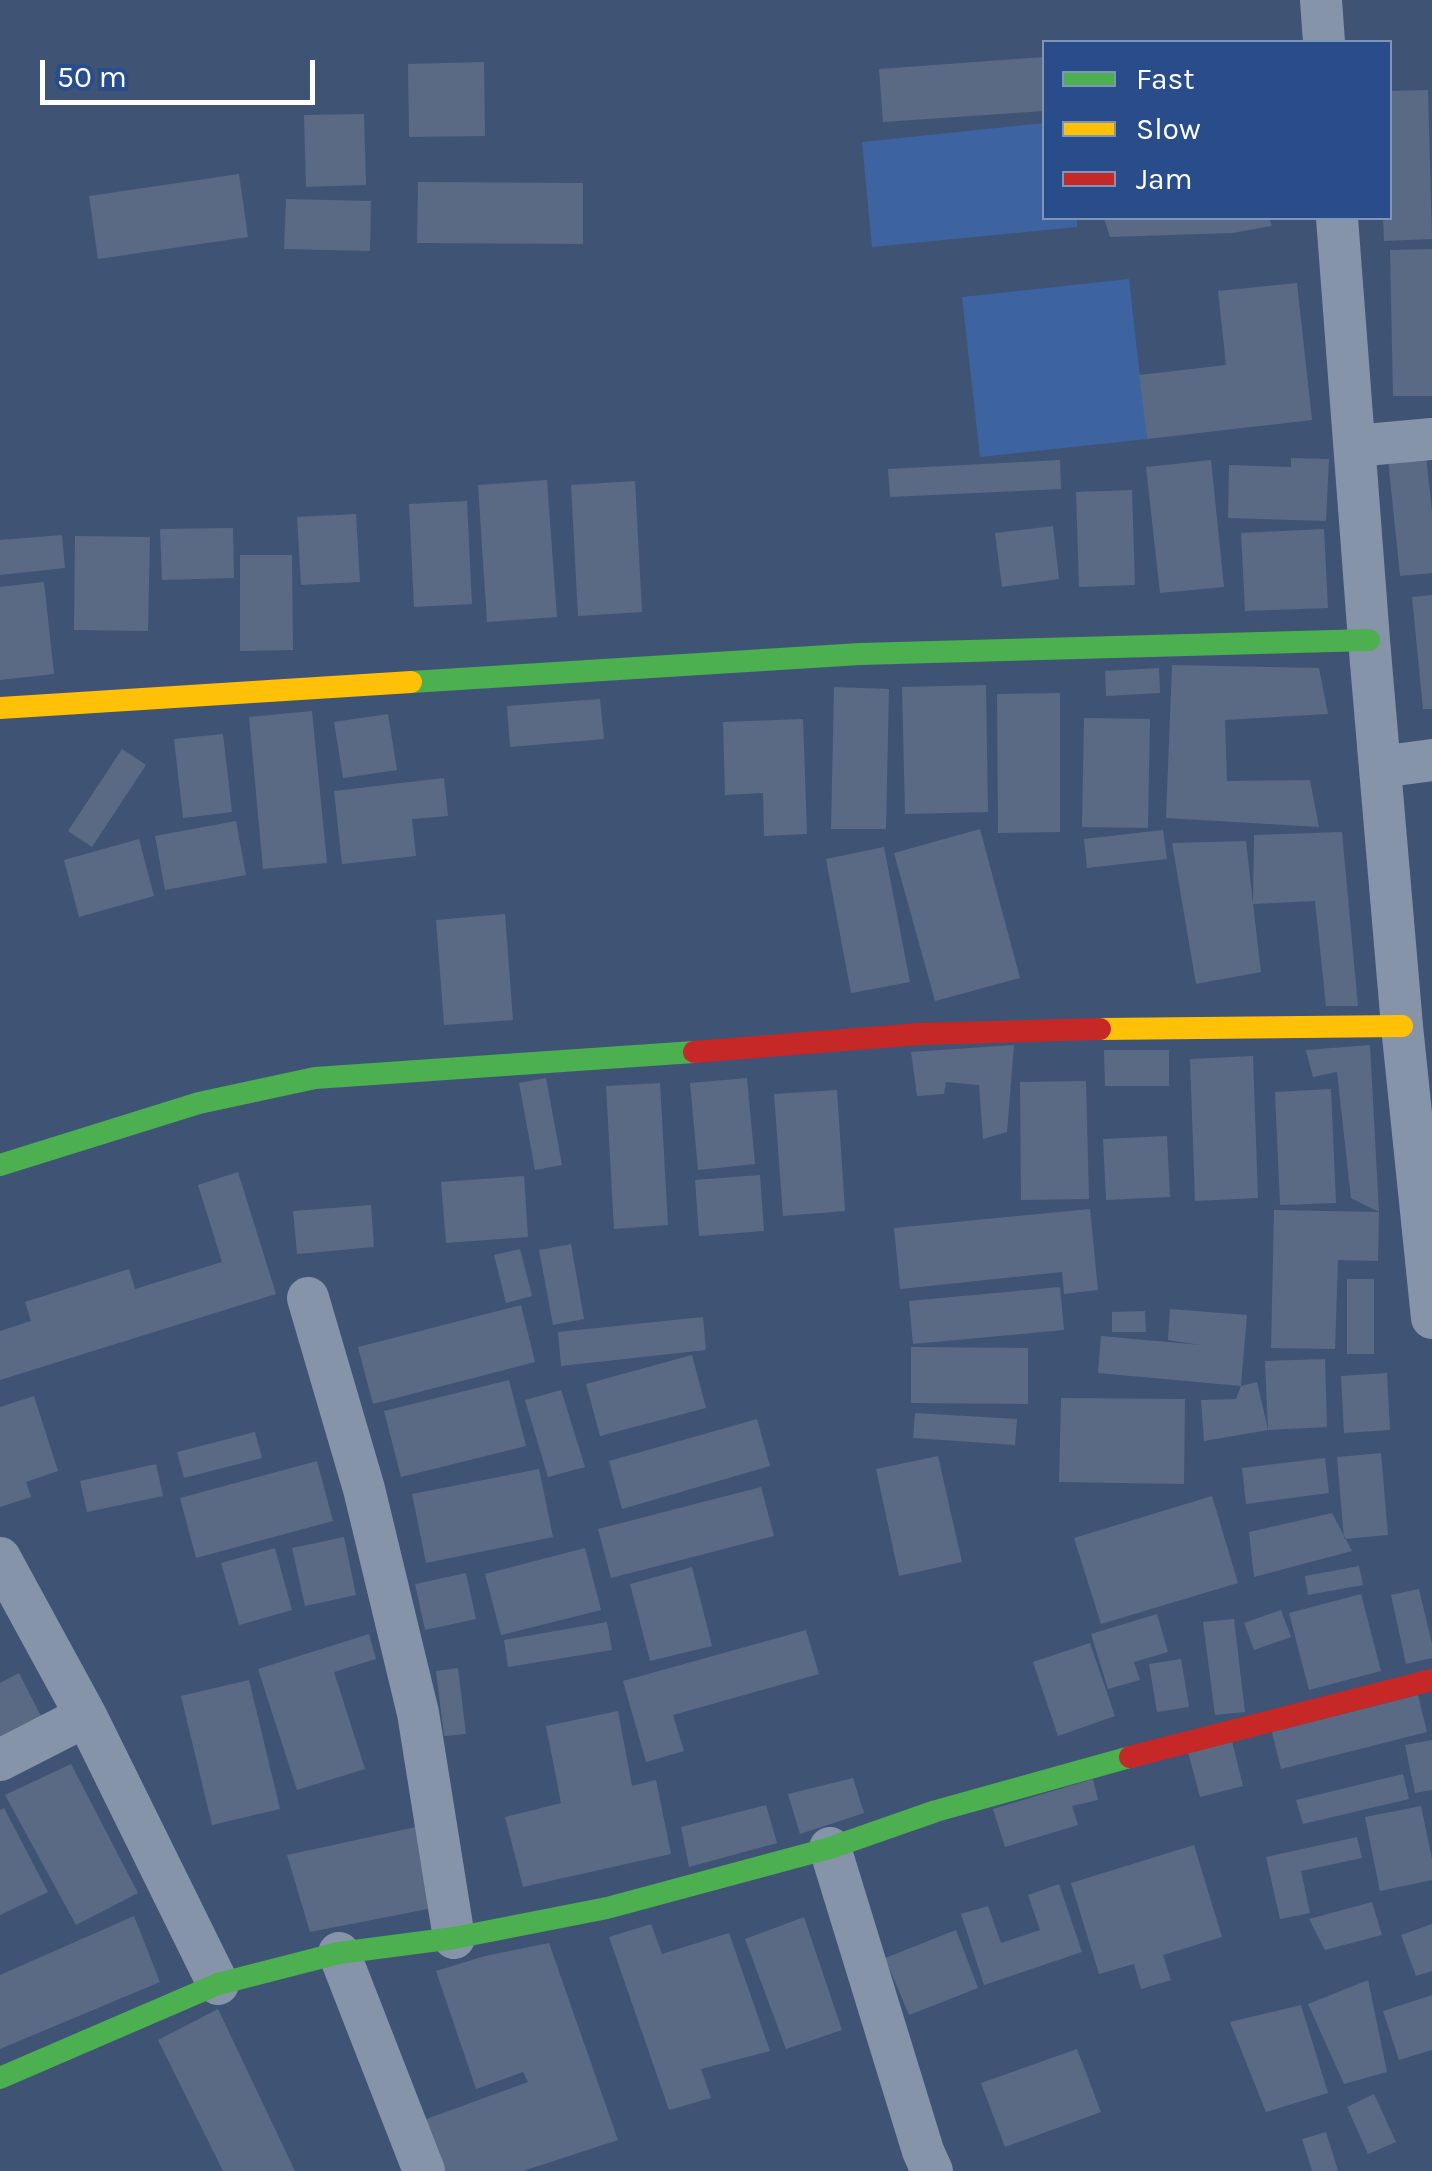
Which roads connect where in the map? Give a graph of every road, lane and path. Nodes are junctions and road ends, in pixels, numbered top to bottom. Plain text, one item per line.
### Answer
1 (1321, 0) edge
2 (1324, 40) edge
3 (1338, 220) edge
4 (1432, 438) edge
5 (1355, 446) junction
6 (1368, 640) junction
7 (0, 708) edge
8 (1432, 760) edge
9 (1380, 768) junction
10 (1402, 1026) junction
11 (1422, 1122) edge
12 (0, 1165) edge
13 (308, 1298) dead end
14 (1432, 1318) edge
15 (0, 1558) edge
16 (1432, 1680) edge
17 (86, 1716) junction
18 (0, 1760) edge
19 (830, 1848) junction
20 (454, 1938) junction
21 (339, 1954) junction
22 (218, 1984) junction
23 (0, 2078) edge
24 (424, 2171) edge
25 (932, 2171) edge

1 - 2 street
3 - 5 street
4 - 5 street
5 - 6 street
6 - 7 street
6 - 9 street
8 - 9 street
9 - 10 street
10 - 11 street
10 - 12 street
11 - 14 street
13 - 20 street
15 - 17 street
16 - 19 street
17 - 18 street
17 - 22 street
19 - 20 street
19 - 25 street
20 - 21 street
21 - 22 street
21 - 24 street
22 - 23 street

